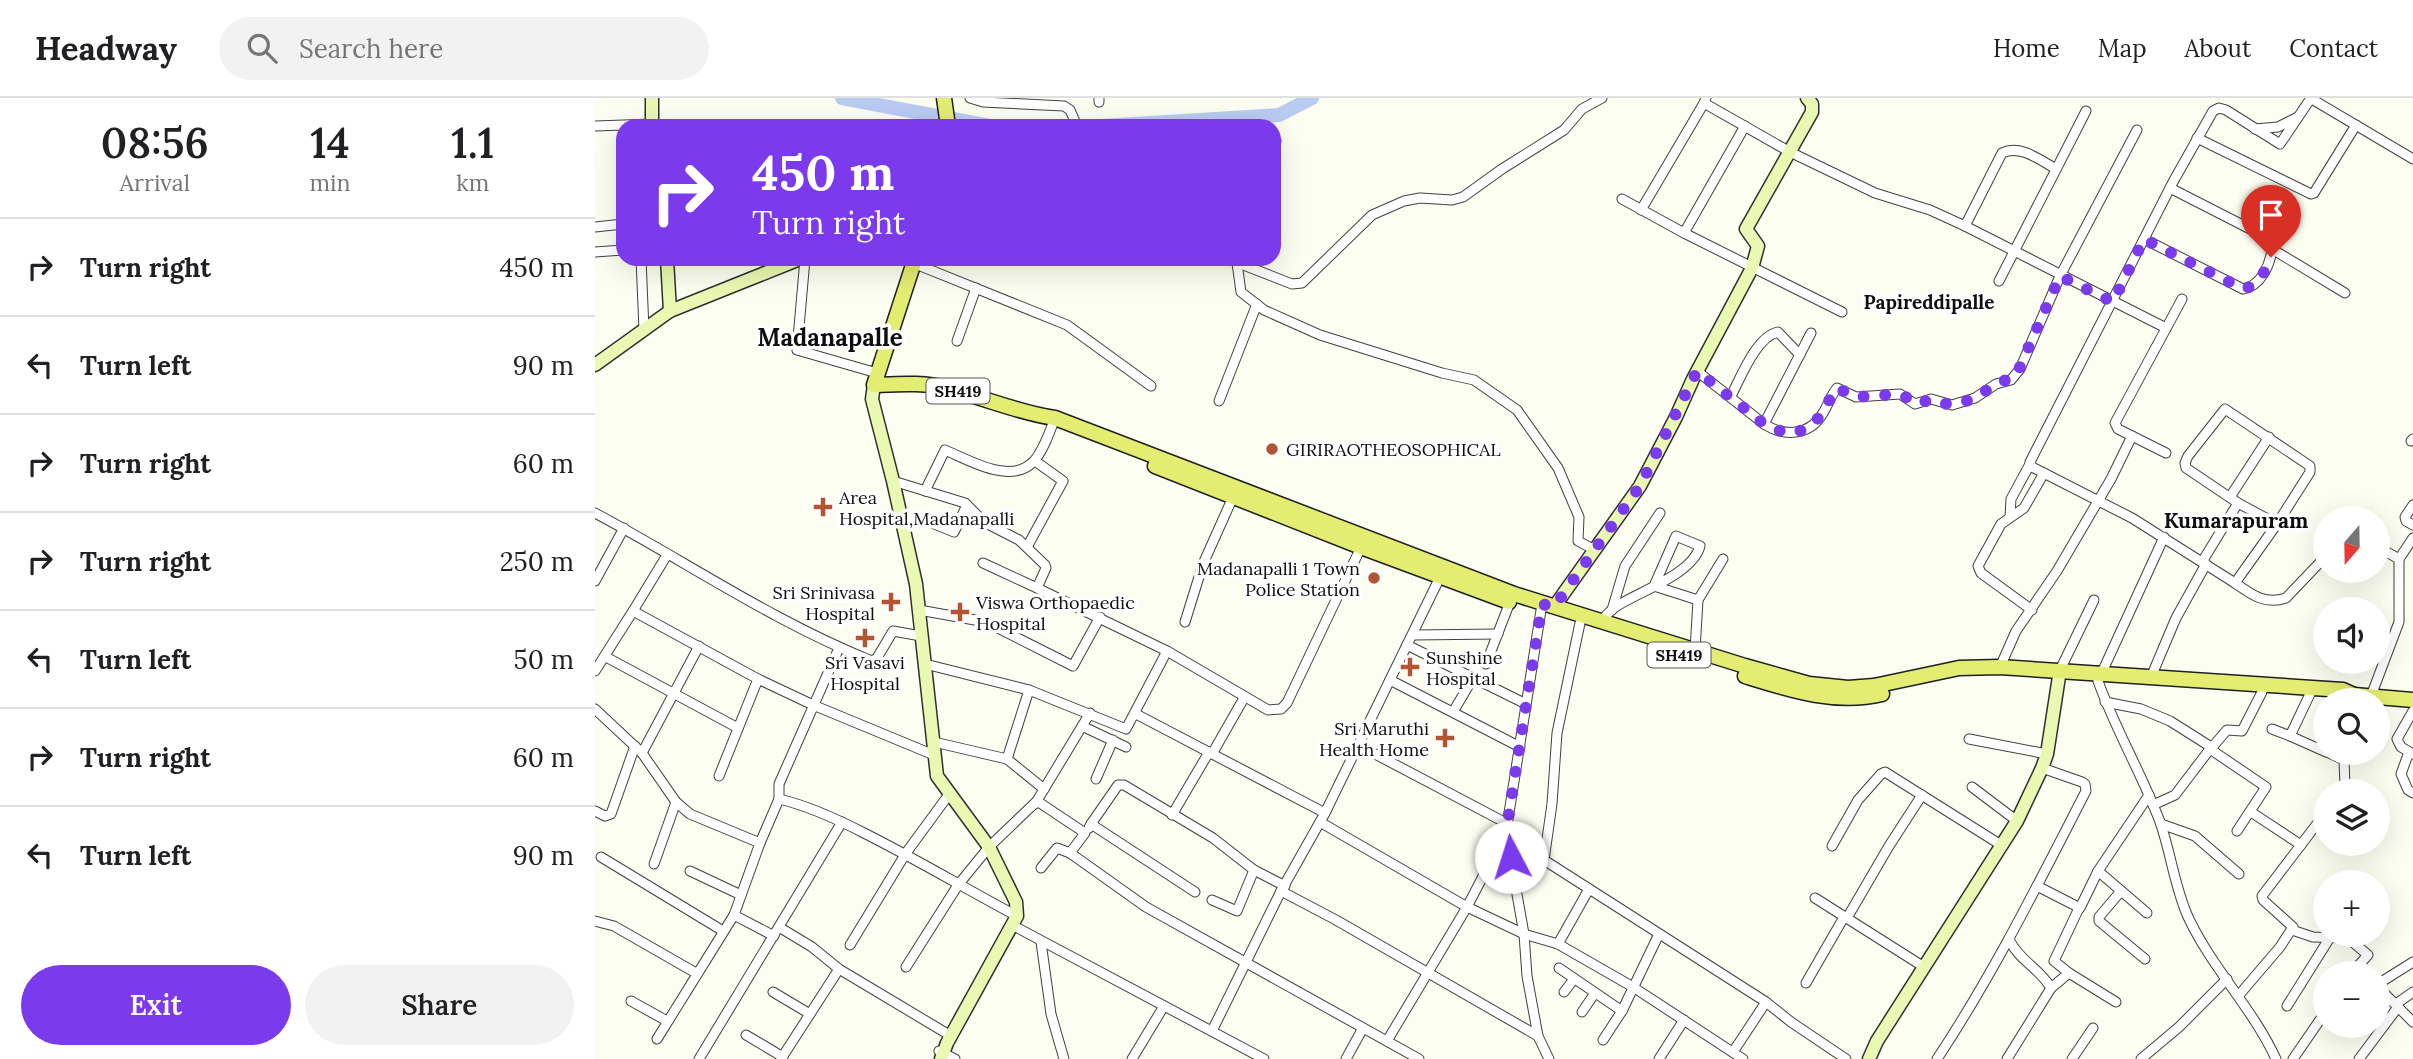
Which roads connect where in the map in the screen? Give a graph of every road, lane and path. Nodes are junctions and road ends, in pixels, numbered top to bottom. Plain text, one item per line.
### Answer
1 (652, 98) edge
2 (944, 98) edge
3 (970, 98) edge
4 (1602, 98) edge
5 (1807, 98) edge
6 (2310, 98) edge
7 (1705, 100) edge
8 (2087, 111) dead end
9 (2299, 116) junction
10 (652, 119) edge
11 (947, 119) edge
12 (1074, 119) edge
13 (2356, 125) junction
14 (616, 126) edge
15 (1745, 126) junction
16 (595, 127) edge
17 (2255, 129) junction
18 (2137, 130) dead end
19 (2197, 138) junction
20 (1790, 152) junction
21 (2413, 159) edge
22 (2056, 169) junction
23 (2169, 188) junction
24 (1622, 199) dead end
25 (1641, 210) junction
26 (616, 225) edge
27 (1965, 226) junction
28 (595, 227) edge
29 (1684, 233) junction
30 (2144, 239) junction
31 (2272, 249) junction
32 (616, 250) edge
33 (595, 252) edge
34 (2013, 252) junction
35 (641, 266) edge
36 (667, 266) edge
37 (785, 266) edge
38 (803, 266) edge
39 (912, 266) edge
40 (925, 266) edge
41 (1233, 266) edge
42 (1245, 266) edge
43 (1752, 268) junction
44 (2060, 276) junction
45 (1999, 281) dead end
46 (976, 288) junction
47 (2345, 293) dead end
48 (2182, 299) dead end
49 (2113, 302) junction
50 (1257, 304) junction
51 (670, 311) junction
52 (1842, 312) dead end
53 (2166, 328) junction
54 (644, 330) junction
55 (1811, 333) dead end
56 (957, 341) dead end
57 (1800, 355) junction
58 (595, 365) edge
59 (1697, 371) junction
60 (876, 379) junction
61 (1151, 386) dead end
62 (1731, 397) junction
63 (1219, 401) dead end
64 (1054, 421) junction
65 (1764, 424) junction
66 (2132, 436) junction
67 (2269, 437) junction
68 (2166, 453) dead end
69 (1035, 461) junction
70 (2030, 464) junction
71 (2044, 473) junction
72 (893, 481) junction
73 (925, 491) junction
74 (1233, 497) junction
75 (2098, 500) junction
76 (2234, 500) junction
77 (967, 505) junction
78 (2413, 505) edge
79 (595, 513) edge
80 (1660, 513) dead end
81 (2010, 517) junction
82 (919, 520) dead end
83 (2277, 524) junction
84 (2413, 525) edge
85 (624, 528) junction
86 (2164, 537) junction
87 (2413, 538) edge
88 (1363, 543) junction
89 (1027, 547) junction
90 (1595, 550) junction
91 (2391, 554) edge
92 (667, 555) junction
93 (1723, 559) dead end
94 (2399, 559) junction
95 (983, 563) dead end
96 (2204, 563) junction
97 (2313, 570) edge
98 (1442, 572) junction
99 (595, 581) edge
100 (2235, 583) junction
101 (1654, 586) junction
102 (1037, 588) junction
103 (1698, 600) junction
104 (2094, 600) dead end
105 (1510, 602) junction
106 (1546, 607) junction
107 (919, 610) junction
108 (1612, 610) junction
109 (2032, 610) junction
110 (633, 611) junction
111 (1100, 617) junction
112 (1601, 621) junction
113 (1185, 622) dead end
114 (1580, 623) junction
115 (1498, 634) junction
116 (1413, 635) junction
117 (921, 636) junction
118 (1408, 645) junction
119 (699, 646) junction
120 (839, 648) junction
121 (1695, 650) junction
122 (1167, 651) junction
123 (606, 657) junction
124 (925, 664) junction
125 (1486, 664) dead end
126 (2000, 667) junction
127 (595, 671) edge
128 (2060, 674) junction
129 (2099, 677) junction
130 (2151, 677) junction
131 (1473, 678) junction
132 (758, 679) junction
133 (1390, 680) junction
134 (2313, 688) edge
135 (2374, 688) edge
136 (1029, 690) junction
137 (2262, 692) junction
138 (674, 693) junction
139 (2310, 694) junction
140 (2313, 694) edge
141 (1244, 698) junction
142 (2390, 698) edge
143 (2413, 700) edge
144 (2105, 702) junction
145 (1526, 704) junction
146 (813, 705) junction
147 (595, 709) edge
148 (2413, 711) edge
149 (1453, 712) junction
150 (1090, 713) junction
151 (1136, 713) junction
152 (1082, 726) junction
153 (739, 728) junction
154 (2272, 729) dead end
155 (2290, 736) junction
156 (1969, 739) dead end
157 (1113, 740) junction
158 (1358, 745) junction
159 (2313, 746) edge
160 (1126, 747) dead end
161 (1520, 747) junction
162 (2210, 748) junction
163 (638, 749) junction
164 (934, 749) junction
165 (1211, 753) junction
166 (2411, 753) edge
167 (2046, 754) junction
168 (1007, 759) junction
169 (2042, 768) junction
170 (719, 776) dead end
171 (1095, 779) dead end
172 (1972, 787) dead end
173 (1044, 789) junction
174 (950, 793) junction
175 (2413, 793) edge
176 (1922, 795) junction
177 (2149, 795) junction
178 (779, 799) junction
179 (677, 802) junction
180 (1035, 804) junction
181 (2153, 805) junction
182 (595, 811) edge
183 (2251, 812) junction
184 (1172, 815) junction
185 (1322, 817) junction
186 (2017, 821) junction
187 (842, 822) junction
188 (1091, 824) junction
189 (2161, 824) junction
190 (1507, 828) junction
191 (2313, 829) edge
192 (2237, 831) dead end
193 (1085, 833) junction
194 (760, 843) junction
195 (2001, 845) junction
196 (2301, 845) junction
197 (1832, 846) dead end
198 (989, 847) junction
199 (906, 853) junction
200 (1070, 853) junction
201 (601, 857) dead end
202 (654, 864) dead end
203 (1041, 868) dead end
204 (1254, 870) junction
205 (690, 871) dead end
206 (2098, 872) junction
207 (2239, 874) dead end
208 (958, 885) junction
209 (2037, 886) junction
210 (1283, 888) junction
211 (1589, 889) junction
212 (2122, 891) junction
213 (1195, 892) dead end
214 (741, 895) junction
215 (1815, 898) dead end
216 (1212, 900) dead end
217 (1467, 907) junction
218 (2079, 908) junction
219 (2147, 913) dead end
220 (734, 915) junction
221 (1846, 917) junction
222 (1014, 920) junction
223 (595, 921) edge
224 (2292, 930) junction
225 (723, 931) junction
226 (777, 931) junction
227 (1524, 934) junction
228 (1659, 934) junction
229 (2313, 935) edge
230 (2010, 941) junction
231 (1041, 942) junction
232 (1557, 944) junction
233 (850, 945) dead end
234 (2324, 947) edge
235 (2360, 947) edge
236 (2145, 959) dead end
237 (2365, 961) edge
238 (2413, 962) edge
239 (1247, 963) junction
240 (906, 967) dead end
241 (1924, 967) junction
242 (1559, 968) dead end
243 (839, 969) junction
244 (1428, 973) junction
245 (2069, 973) junction
246 (696, 974) junction
247 (2390, 977) edge
248 (1574, 979) junction
249 (2227, 979) junction
250 (1806, 984) dead end
251 (1633, 987) junction
252 (2051, 988) junction
253 (773, 992) dead end
254 (1564, 992) dead end
255 (2413, 992) edge
256 (1595, 993) junction
257 (2239, 995) junction
258 (2390, 998) edge
259 (631, 1001) dead end
260 (1766, 1002) junction
261 (2116, 1002) dead end
262 (1164, 1006) junction
263 (2287, 1006) dead end
264 (2397, 1006) junction
265 (1622, 1011) junction
266 (1582, 1012) dead end
267 (810, 1014) junction
268 (1684, 1020) junction
269 (667, 1021) junction
270 (2413, 1022) edge
271 (1363, 1028) junction
272 (2093, 1028) dead end
273 (2313, 1030) edge
274 (1212, 1031) junction
275 (746, 1035) dead end
276 (1538, 1035) junction
277 (657, 1039) dead end
278 (1603, 1040) dead end
279 (1387, 1041) junction
280 (2154, 1047) junction
281 (1730, 1051) junction
282 (944, 1052) edge
283 (782, 1058) edge
284 (1414, 1058) edge
285 (699, 1059) edge
286 (1065, 1059) edge
287 (1132, 1059) edge
288 (1262, 1059) edge
289 (1346, 1059) edge
290 (1549, 1059) edge
291 (1659, 1059) edge
292 (1721, 1059) edge
293 (1743, 1059) edge
294 (1846, 1059) edge
295 (1868, 1059) edge
296 (1937, 1059) edge
297 (2007, 1059) edge
298 (2072, 1059) edge
299 (2141, 1059) edge
300 (2158, 1059) edge
301 (2276, 1059) edge
302 (2293, 1059) edge
303 (2359, 1059) edge

1 - 10 main road
2 - 11 main road
3 - 12 street
4 - 42 street
5 - 20 main road
6 - 9 street
6 - 13 street
7 - 15 street
7 - 25 street
8 - 22 street
9 - 17 street
9 - 17 street
13 - 19 street
13 - 21 street
14 - 16 street
15 - 20 street
15 - 29 street
17 - 19 street
18 - 44 street
19 - 23 street
20 - 27 street
20 - 43 main road
22 - 27 street
22 - 34 street
23 - 30 street
23 - 31 street
24 - 25 street
25 - 29 street
26 - 28 street
27 - 34 street
29 - 43 street
30 - 31 street
30 - 49 street
31 - 47 street
32 - 33 street
34 - 44 street
34 - 45 street
35 - 54 street
36 - 51 main road
37 - 51 main road
38 - 60 street
39 - 60 main road
40 - 46 street
41 - 50 street
43 - 52 street
43 - 59 main road
44 - 49 street
44 - 65 street
46 - 56 street
46 - 61 street
48 - 53 street
49 - 53 street
49 - 70 street
50 - 63 street
50 - 90 street
51 - 54 main road
53 - 66 street
54 - 58 main road
55 - 57 street
57 - 62 street
57 - 65 street
59 - 62 street
59 - 90 main road
60 - 64 main road, SH419
60 - 72 main road
62 - 65 street
64 - 69 street
64 - 74 main road, SH419
64 - 88 main road, SH419
66 - 68 street
66 - 75 street
67 - 76 street
67 - 76 street
67 - 83 street
69 - 73 street
69 - 89 street
70 - 71 street
70 - 81 street
71 - 75 street
71 - 81 street
72 - 73 street
72 - 107 main road
73 - 77 street
74 - 88 main road, SH419
74 - 113 street
75 - 86 street
75 - 109 street
76 - 83 street
76 - 96 street
77 - 82 street
77 - 89 street
78 - 84 street
79 - 85 street
80 - 108 street
81 - 109 street
83 - 100 street
85 - 92 street
85 - 99 street
86 - 96 street
86 - 129 street
87 - 94 street
88 - 98 main road, SH419
88 - 141 street
89 - 102 street
90 - 106 main road
91 - 94 street
92 - 110 street
92 - 120 street
93 - 103 street
94 - 135 street
95 - 102 street
96 - 100 street
96 - 130 street
97 - 100 street
98 - 105 main road, SH419
98 - 106 main road, SH419
98 - 116 street
101 - 101 street
101 - 103 street
101 - 108 street
102 - 111 street
103 - 121 street
104 - 128 street
105 - 106 main road, SH419
105 - 115 street
106 - 112 main road, SH419
106 - 114 main road, SH419
106 - 145 street
107 - 111 street
107 - 117 main road
108 - 112 street
109 - 126 street
110 - 119 street
110 - 123 street
111 - 122 street
112 - 121 main road, SH419
114 - 128 main road, SH419
114 - 211 street
115 - 116 street
115 - 125 street
116 - 118 street
117 - 120 street
117 - 124 main road
118 - 131 street
118 - 133 street
119 - 132 street
119 - 138 street
120 - 146 street
121 - 126 main road, SH419
122 - 141 street
122 - 151 street
123 - 127 street
123 - 138 street
124 - 136 street
124 - 164 main road
126 - 128 main road, SH419
128 - 129 main road, SH419
128 - 167 main road
129 - 130 main road, SH419
129 - 137 main road, SH419
129 - 144 street
130 - 134 main road, SH419
131 - 145 street
131 - 149 street
132 - 146 street
132 - 153 street
133 - 149 street
133 - 158 street
136 - 150 street
136 - 168 street
137 - 139 main road, SH419
137 - 162 street
138 - 153 street
138 - 163 street
139 - 140 main road, SH419
139 - 155 street
141 - 165 street
142 - 143 main road, SH419
144 - 162 street
144 - 177 street
145 - 161 street
146 - 164 street
146 - 178 street
147 - 163 street
148 - 166 street
149 - 161 street
150 - 151 street
150 - 152 street
151 - 165 street
152 - 157 street
152 - 173 street
153 - 170 street
154 - 155 street
155 - 159 street
156 - 167 street
157 - 160 street
157 - 171 street
158 - 185 street
158 - 190 street
161 - 190 street
162 - 181 street
162 - 183 street
163 - 179 street
163 - 182 street
164 - 168 street
164 - 174 main road
165 - 184 street
165 - 185 street
166 - 175 street
167 - 169 main road
168 - 173 street
169 - 186 main road
169 - 209 street
172 - 186 street
173 - 180 street
174 - 198 main road
174 - 199 street
176 - 195 street
176 - 197 street
176 - 221 street
177 - 181 street
177 - 206 street
178 - 187 street
178 - 194 street
179 - 194 street
179 - 202 street
180 - 193 street
180 - 198 street
181 - 189 street
183 - 192 street
183 - 196 street
184 - 188 street
184 - 204 street
185 - 210 street
185 - 217 street
186 - 195 main road
187 - 199 street
187 - 226 street
188 - 193 street
188 - 213 street
189 - 207 street
189 - 249 street
190 - 217 street
190 - 227 street
191 - 196 street
193 - 200 street
194 - 214 street
195 - 241 main road
196 - 224 street
198 - 208 street
198 - 222 main road
199 - 208 street
199 - 233 street
200 - 203 street
200 - 239 street
201 - 225 street
204 - 210 street
204 - 216 street
205 - 214 street
206 - 212 street
206 - 218 street
208 - 222 street
208 - 240 street
209 - 218 street
209 - 230 street
210 - 239 street
210 - 244 street
211 - 228 street
211 - 232 street
212 - 219 street
212 - 236 street
214 - 220 street
215 - 221 street
217 - 227 street
217 - 244 street
218 - 245 street
220 - 225 street
220 - 226 street
221 - 241 street
221 - 250 street
222 - 231 street
222 - 282 main road
223 - 246 street
224 - 229 street
224 - 257 street
225 - 246 street
226 - 243 street
226 - 285 street
227 - 232 street
227 - 276 street
228 - 251 street
228 - 260 street
230 - 252 street
230 - 296 street
231 - 262 street
231 - 286 street
232 - 251 street
234 - 263 street
235 - 237 street
238 - 247 street
239 - 271 street
239 - 274 street
241 - 295 main road
242 - 248 street
243 - 267 street
243 - 282 street
244 - 276 street
244 - 279 street
245 - 252 street
245 - 261 street
246 - 269 street
248 - 254 street
248 - 256 street
249 - 257 street
249 - 280 street
251 - 265 street
251 - 268 street
252 - 297 street
253 - 267 street
255 - 264 street
256 - 265 street
256 - 266 street
257 - 301 street
258 - 264 street
259 - 269 street
260 - 281 street
260 - 294 street
262 - 274 street
262 - 287 street
264 - 270 street
264 - 303 street
265 - 278 street
267 - 283 street
268 - 281 street
268 - 291 street
269 - 277 street
271 - 279 street
271 - 289 street
272 - 298 street
273 - 302 street
274 - 288 street
275 - 283 street
276 - 290 street
279 - 284 street
280 - 299 street
280 - 300 street
281 - 292 street
281 - 293 street

